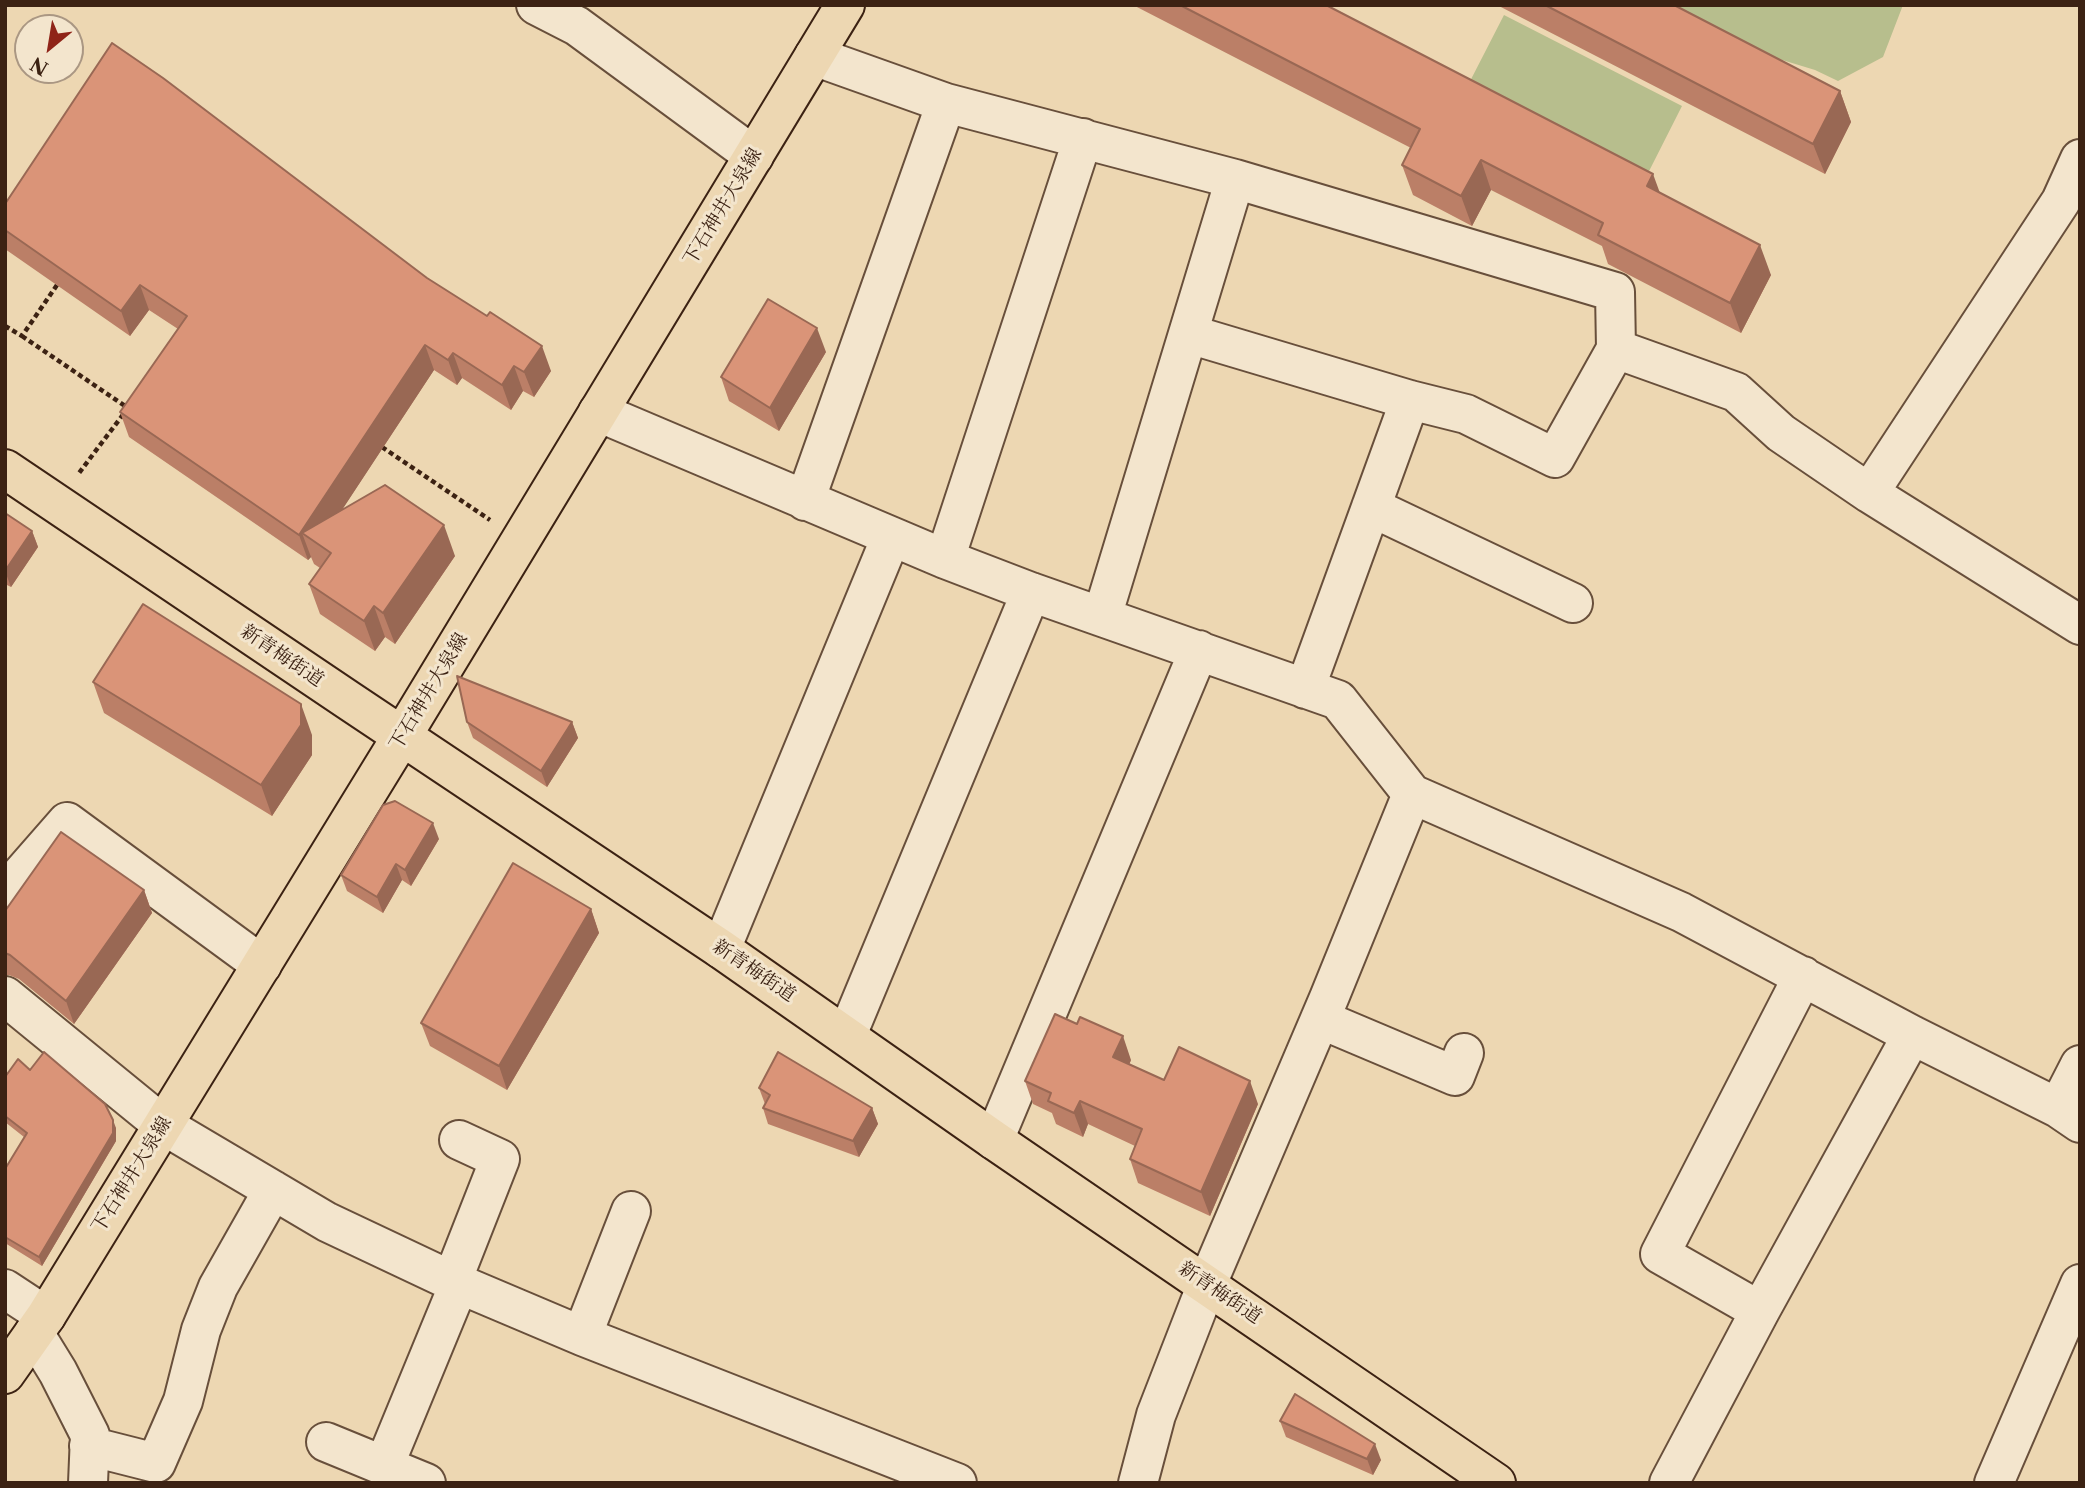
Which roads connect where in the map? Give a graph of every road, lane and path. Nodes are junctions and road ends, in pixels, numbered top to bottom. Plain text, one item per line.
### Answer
1 (536, 5) edge
2 (845, 5) edge
3 (814, 56) junction
4 (946, 103) junction
5 (1083, 138) junction
6 (754, 156) junction
7 (2080, 159) edge
8 (1235, 180) junction
9 (57, 285) edge
10 (5, 326) edge
11 (1189, 334) junction
12 (22, 336) junction
13 (1616, 349) junction
14 (1410, 400) junction
15 (598, 412) junction
16 (382, 447) dead end
17 (5, 469) edge
18 (76, 477) dead end
19 (1868, 493) junction
20 (805, 500) junction
21 (1371, 507) junction
22 (499, 526) dead end
23 (891, 537) junction
24 (945, 559) junction
25 (1031, 592) junction
26 (1573, 603) dead end
27 (1102, 617) junction
28 (2080, 625) edge
29 (1199, 650) junction
30 (1305, 689) junction
31 (402, 736) junction
32 (1412, 794) junction
33 (5, 893) edge
34 (722, 949) junction
35 (262, 965) junction
36 (1803, 976) junction
37 (5, 996) edge
38 (1320, 1018) junction
39 (847, 1035) junction
40 (1912, 1035) junction
41 (1464, 1054) dead end
42 (2080, 1065) edge
43 (2069, 1115) edge
44 (163, 1125) junction
45 (459, 1140) dead end
46 (994, 1140) junction
47 (273, 1190) junction
48 (631, 1211) dead end
49 (455, 1283) junction
50 (1207, 1284) junction
51 (2080, 1284) edge
52 (5, 1289) edge
53 (1759, 1311) junction
54 (40, 1324) junction
55 (582, 1336) junction
56 (5, 1374) edge
57 (326, 1442) dead end
58 (88, 1464) edge
59 (384, 1466) junction
60 (426, 1483) edge
61 (957, 1483) edge
62 (1138, 1483) edge
63 (1496, 1483) edge
64 (1669, 1483) edge
65 (1994, 1483) edge

1 - 6 street
2 - 3 main road, 下石神井大泉線
3 - 4 street
3 - 6 main road, 下石神井大泉線
4 - 5 street
4 - 20 street
5 - 8 street
5 - 24 street
6 - 15 main road, 下石神井大泉線
7 - 19 street
8 - 11 street
8 - 13 street
9 - 12 path
10 - 12 path
11 - 14 street
11 - 27 street
12 - 18 path
13 - 14 street
13 - 19 street
14 - 21 street
15 - 20 street
15 - 31 main road, 下石神井大泉線
16 - 22 path
17 - 31 main road, 新青梅街道
19 - 28 street
20 - 23 street
21 - 26 street
21 - 30 street
23 - 24 street
23 - 34 street
24 - 25 street
25 - 27 street
25 - 39 street
27 - 29 street
29 - 30 street
29 - 46 street
30 - 32 street
31 - 34 main road, 新青梅街道
31 - 35 main road, 下石神井大泉線
32 - 36 street
32 - 38 street
33 - 35 street
34 - 39 main road, 新青梅街道
35 - 44 main road, 下石神井大泉線
36 - 40 street
36 - 53 street
37 - 44 street
38 - 41 street
38 - 50 street
39 - 46 main road, 新青梅街道
40 - 43 street
40 - 53 street
42 - 43 street
44 - 47 street
44 - 54 main road, 下石神井大泉線
45 - 49 street
46 - 50 main road, 新青梅街道
47 - 49 street
47 - 58 street
48 - 55 street
49 - 55 street
49 - 59 street
50 - 62 street
50 - 63 main road, 新青梅街道
51 - 65 street
52 - 54 street
53 - 64 street
54 - 56 main road, 下石神井大泉線
54 - 58 street
55 - 61 street
57 - 59 street
59 - 60 street

